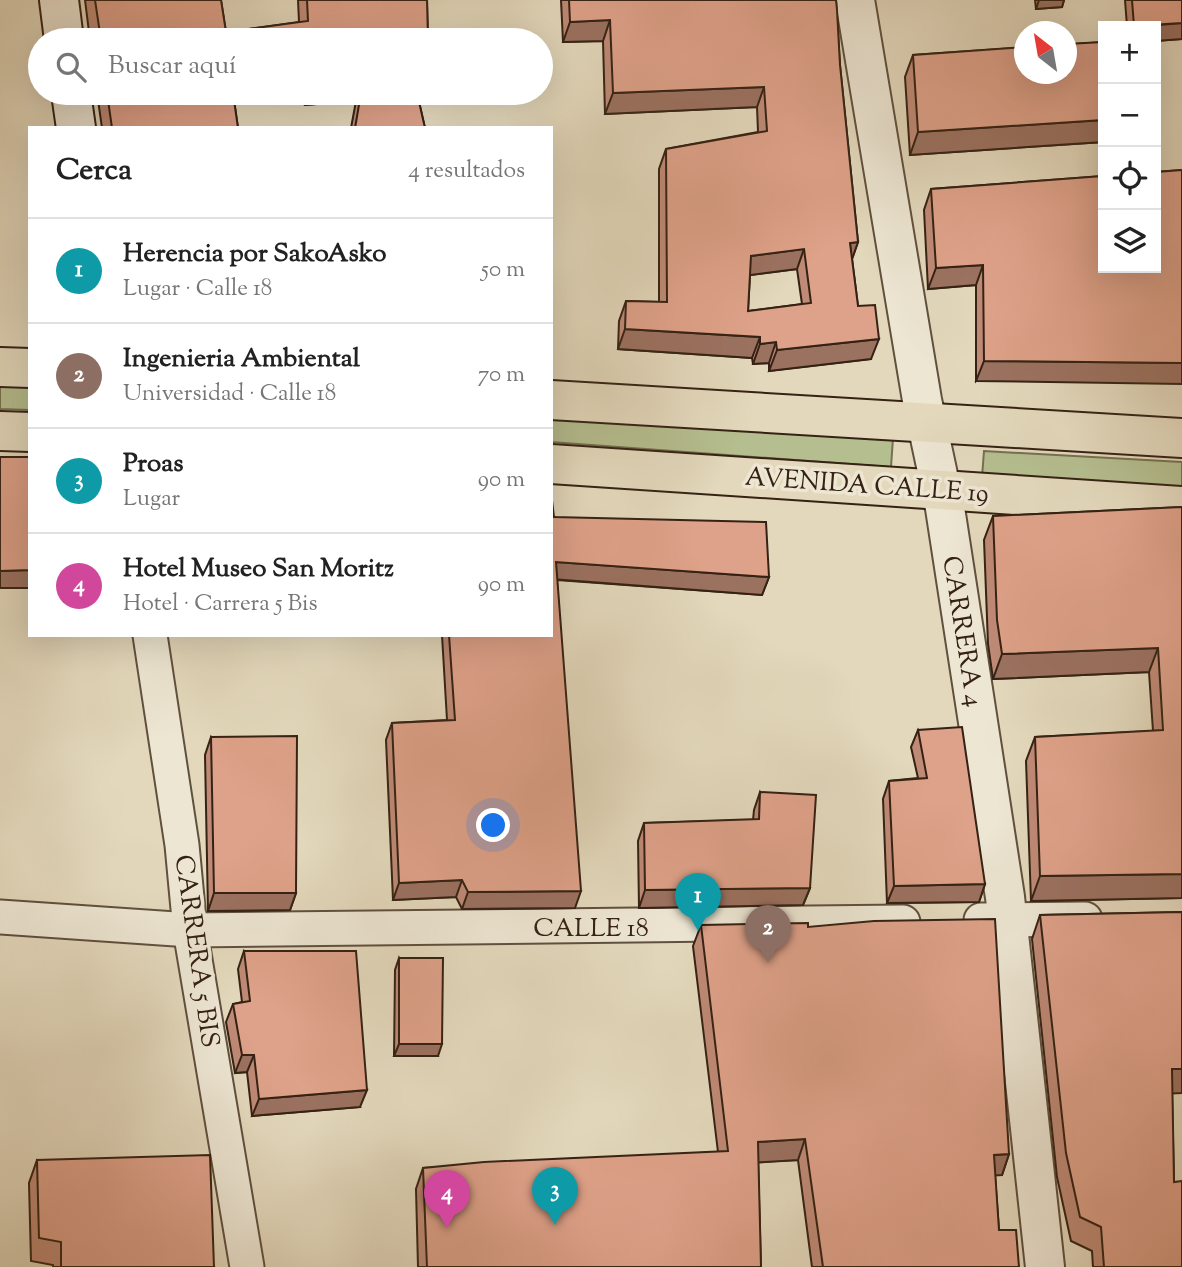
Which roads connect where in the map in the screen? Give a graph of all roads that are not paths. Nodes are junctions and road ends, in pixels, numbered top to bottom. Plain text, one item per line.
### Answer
1 (59, 0) edge
2 (855, 0) edge
3 (62, 28) edge
4 (73, 105) edge
5 (76, 126) edge
6 (0, 367) edge
7 (28, 368) edge
8 (553, 400) edge
9 (927, 423) junction
10 (0, 431) edge
11 (28, 432) edge
12 (1182, 438) edge
13 (553, 464) edge
14 (941, 489) junction
15 (1182, 506) edge
16 (150, 637) edge
17 (0, 917) edge
18 (1115, 918) edge
19 (1008, 919) junction
20 (190, 930) junction
21 (247, 1267) edge
22 (1045, 1267) edge

1 - 3 street
2 - 9 street, CARRERA 4
4 - 5 street
6 - 7 main road
8 - 9 main road
9 - 12 main road
9 - 14 street, CARRERA 4
10 - 11 main road
13 - 14 main road, AVENIDA CALLE 19
14 - 15 main road, AVENIDA CALLE 19
14 - 19 street, CARRERA 4
16 - 20 street, CARRERA 5 BIS
17 - 20 street, CALLE 18
18 - 19 street, CALLE 18
19 - 20 street, CALLE 18
19 - 22 street, CARRERA 4
20 - 21 street, CARRERA 5 BIS

